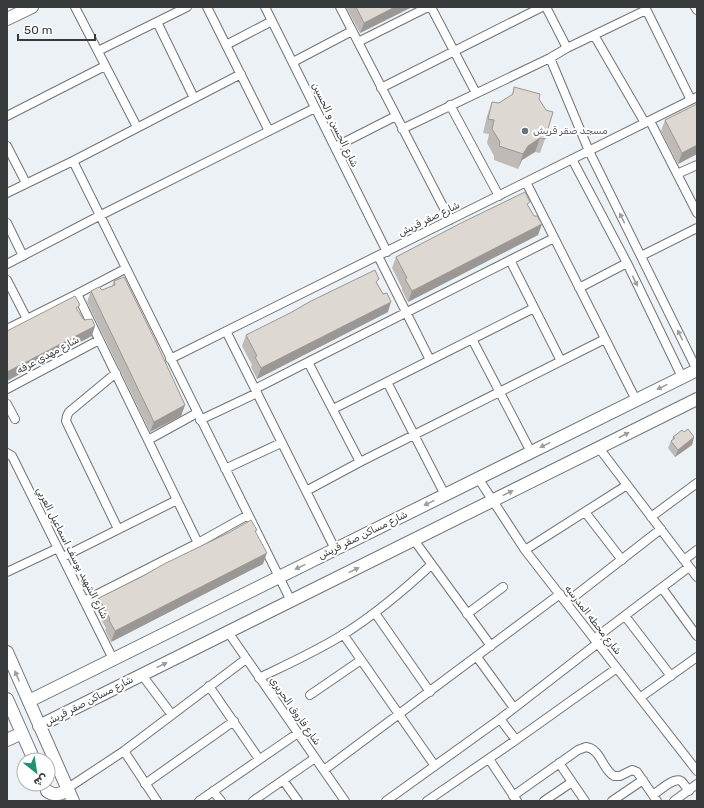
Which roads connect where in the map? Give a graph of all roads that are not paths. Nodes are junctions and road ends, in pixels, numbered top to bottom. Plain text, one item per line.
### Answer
1 (32, 7) edge
2 (74, 7) edge
3 (187, 7) edge
4 (207, 7) edge
5 (265, 7) edge
6 (340, 7) edge
7 (430, 7) edge
8 (542, 7) edge
9 (546, 7) edge
10 (695, 7) edge
11 (645, 8) edge
12 (697, 10) edge
13 (7, 19) edge
14 (272, 21) junction
15 (157, 22) junction
16 (352, 30) junction
17 (594, 35) junction
18 (358, 42) junction
19 (226, 45) junction
20 (567, 48) junction
21 (98, 51) junction
22 (454, 51) junction
23 (550, 58) junction
24 (293, 62) junction
25 (105, 66) junction
26 (240, 74) junction
27 (381, 88) junction
28 (476, 93) junction
29 (194, 98) junction
30 (694, 99) edge
31 (450, 105) junction
32 (315, 108) junction
33 (7, 116) edge
34 (396, 116) junction
35 (647, 122) junction
36 (137, 127) junction
37 (402, 129) junction
38 (269, 131) junction
39 (7, 146) edge
40 (335, 147) junction
41 (589, 151) junction
42 (572, 159) junction
43 (73, 161) junction
44 (697, 165) edge
45 (677, 174) junction
46 (526, 182) junction
47 (26, 183) junction
48 (7, 193) edge
49 (499, 196) junction
50 (697, 213) edge
51 (99, 216) junction
52 (450, 220) junction
53 (7, 223) edge
54 (697, 228) edge
55 (554, 238) junction
56 (386, 252) junction
57 (23, 256) junction
58 (378, 256) junction
59 (641, 256) junction
60 (510, 260) junction
61 (627, 263) junction
62 (7, 264) edge
63 (125, 269) junction
64 (7, 280) edge
65 (579, 288) junction
66 (78, 294) junction
67 (534, 308) junction
68 (406, 312) junction
69 (26, 320) junction
70 (7, 329) edge
71 (226, 332) junction
72 (472, 339) junction
73 (605, 339) junction
74 (99, 340) junction
75 (170, 359) junction
76 (430, 360) junction
77 (561, 361) junction
78 (308, 362) junction
79 (697, 370) edge
80 (116, 373) junction
81 (682, 377) junction
82 (387, 382) junction
83 (7, 388) edge
84 (256, 391) junction
85 (499, 392) junction
86 (697, 399) edge
87 (636, 400) junction
88 (7, 404) edge
89 (333, 409) junction
90 (199, 416) junction
91 (15, 419) dead end
92 (414, 435) junction
93 (148, 440) junction
94 (282, 443) junction
95 (599, 448) junction
96 (531, 452) junction
97 (9, 455) edge
98 (360, 462) junction
99 (225, 469) junction
100 (478, 478) junction
101 (697, 483) edge
102 (627, 485) junction
103 (306, 491) junction
104 (444, 495) junction
105 (177, 500) junction
106 (492, 501) junction
107 (585, 512) junction
108 (248, 515) junction
109 (651, 517) junction
110 (118, 529) junction
111 (661, 529) junction
112 (414, 540) junction
113 (198, 543) junction
114 (58, 548) junction
115 (335, 549) junction
116 (525, 550) junction
117 (697, 550) edge
118 (63, 557) junction
119 (622, 560) junction
120 (684, 560) junction
121 (431, 565) junction
122 (689, 567) junction
123 (7, 572) edge
124 (279, 577) junction
125 (697, 577) edge
126 (503, 587) dead end
127 (662, 588) junction
128 (560, 594) junction
129 (84, 601) junction
130 (291, 601) junction
131 (567, 602) junction
132 (375, 613) junction
133 (467, 614) junction
134 (625, 616) junction
135 (228, 632) junction
136 (343, 634) junction
137 (697, 636) edge
138 (596, 641) junction
139 (491, 646) junction
140 (7, 652) edge
141 (477, 657) junction
142 (697, 657) edge
143 (246, 658) junction
144 (113, 659) junction
145 (361, 660) junction
146 (617, 668) junction
147 (142, 675) junction
148 (671, 676) junction
149 (259, 678) junction
150 (209, 686) junction
151 (430, 692) junction
152 (310, 695) dead end
153 (641, 698) junction
154 (29, 701) junction
155 (8, 706) edge
156 (514, 708) junction
157 (172, 714) junction
158 (399, 714) junction
159 (500, 719) junction
160 (234, 721) junction
161 (39, 726) junction
162 (22, 733) junction
163 (298, 733) junction
164 (7, 740) edge
165 (516, 740) junction
166 (124, 751) junction
167 (30, 752) edge
168 (315, 758) junction
169 (259, 759) junction
170 (489, 759) junction
171 (559, 764) junction
172 (435, 766) junction
173 (324, 770) junction
174 (697, 771) edge
175 (283, 780) junction
176 (643, 780) junction
177 (572, 782) junction
178 (145, 784) junction
179 (697, 784) edge
180 (68, 788) junction
181 (213, 791) junction
182 (689, 791) junction
183 (48, 792) edge
184 (655, 798) edge
185 (515, 799) edge
186 (73, 801) edge
187 (157, 801) edge
188 (198, 801) edge
189 (220, 801) edge
190 (253, 801) edge
191 (298, 801) edge
192 (345, 801) edge
193 (386, 801) edge
194 (427, 801) edge
195 (544, 801) edge
196 (585, 801) edge
197 (612, 801) edge
198 (674, 801) edge

1 - 13 street
2 - 21 street
3 - 15 street
4 - 19 street
5 - 14 street, شارع الحسن و الحسين
6 - 16 street
7 - 18 street
7 - 22 street
8 - 22 street
9 - 20 street
10 - 12 street
11 - 17 street
11 - 30 street
14 - 19 street
14 - 24 street, شارع الحسن و الحسين
15 - 21 street
15 - 29 street
16 - 18 street
16 - 24 street
17 - 20 street
17 - 35 street
18 - 27 street
19 - 26 street
20 - 23 street
21 - 25 street
22 - 27 street
22 - 28 street
23 - 28 street
23 - 41 street
24 - 32 street, شارع الحسن و الحسين
25 - 33 street
25 - 36 street
26 - 29 street
26 - 38 street
27 - 34 street
28 - 31 street
29 - 36 street
30 - 35 street, شارع صقر قريش
31 - 37 street
31 - 49 street
32 - 38 street
32 - 40 street, شارع الحسن و الحسين
34 - 37 street
34 - 40 street
35 - 41 street, شارع صقر قريش
35 - 45 street
36 - 43 street
37 - 52 street
38 - 51 street
39 - 47 street
40 - 56 street, شارع الحسن و الحسين
41 - 42 street, شارع صقر قريش
59 -> 41 street
42 - 46 street, شارع صقر قريش
42 - 61 street
43 - 47 street
43 - 51 street
44 - 45 street
45 - 50 street
46 - 49 street, شارع صقر قريش
46 - 55 street
47 - 48 street
49 - 52 street, شارع صقر قريش
51 - 57 street
51 - 63 street
52 - 56 street, شارع صقر قريش
53 - 57 street
54 - 59 street
55 - 60 street
55 - 65 street
56 - 58 street, شارع صقر قريش
57 - 62 street
58 - 68 street
58 - 71 street, شارع صقر قريش
79 -> 59 street
60 - 67 street
60 - 68 street
61 - 65 street
61 -> 81 street
63 - 66 street
63 - 75 street
64 - 69 street
65 - 73 street
66 - 69 street
66 - 74 street
67 - 72 street
67 - 77 street
68 - 76 street
68 - 78 street
69 - 70 street
71 - 75 street, شارع صقر قريش
71 - 84 street
72 - 76 street
72 - 85 street
73 - 77 street
73 - 87 street
74 - 80 street
74 - 83 street, شارع مهدي عرفه
75 - 90 street
76 - 82 street
77 - 85 street
78 - 84 street
78 - 89 street
79 - 81 street, شارع مساكن صقر قريش
80 - 93 street
80 - 110 street
81 -> 87 street, شارع مساكن صقر قريش
82 - 89 street
82 - 92 street
84 - 90 street
84 - 94 street
85 - 92 street
85 - 96 street
95 -> 86 street, شارع مساكن صقر قريش
87 -> 96 street, شارع مساكن صقر قريش
88 - 91 street
89 - 98 street
90 - 93 street
90 - 99 street
92 - 98 street
92 - 104 street
93 - 105 street
94 - 99 street
94 - 103 street
95 - 102 street
106 -> 95 street, شارع مساكن صقر قريش
96 - 100 street, شارع مساكن صقر قريش
97 - 114 street, شارع الشهيد يوسف اسماعيل العربي
98 - 103 street
99 - 108 street
100 - 104 street, شارع مساكن صقر قريش
100 - 106 street, شارع محطه المدرسه
101 - 109 street
102 - 107 street
102 - 109 street
103 - 115 street
104 -> 115 street, شارع مساكن صقر قريش
105 - 110 street
105 - 113 street
106 - 112 street, شارع مساكن صقر قريش
106 - 116 street, شارع محطه المدرسه
107 - 116 street
107 - 119 street
108 - 113 street
108 - 124 street
109 - 111 street
110 - 118 street
111 - 119 street
111 - 120 street
112 - 121 street
130 -> 112 street, شارع مساكن صقر قريش
113 - 129 street
114 - 118 street, شارع الشهيد يوسف اسماعيل العربي
114 - 123 street
115 -> 124 street, شارع مساكن صقر قريش
116 - 128 street, شارع محطه المدرسه
117 - 120 street
118 - 129 street, شارع الشهيد يوسف اسماعيل العربي
119 - 131 street
120 - 122 street
121 - 132 street
121 - 133 street
122 - 125 street
122 - 127 street
124 - 130 street
124 - 144 street, شارع مساكن صقر قريش
126 - 133 street
127 - 134 street
127 - 137 street
128 - 131 street, شارع محطه المدرسه
128 - 139 street
129 - 144 street, شارع الشهيد يوسف اسماعيل العربي
130 - 135 street, شارع مساكن صقر قريش
131 - 138 street, شارع محطه المدرسه
132 - 136 street
132 - 151 street
133 - 139 street
134 - 138 street
134 - 148 street
135 - 143 street, شارع فاروق الحريري
147 -> 135 street, شارع مساكن صقر قريش
136 - 145 street
136 - 149 street
138 - 146 street, شارع محطه المدرسه
138 - 156 street
139 - 141 street
154 -> 140 street
141 - 151 street
141 - 156 street
142 - 148 street
143 - 149 street, شارع فاروق الحريري
143 - 150 street
144 - 154 street, شارع مساكن صقر قريش
145 - 152 street
145 - 158 street
146 - 153 street, شارع محطه المدرسه
146 - 165 street
147 - 157 street
147 - 161 street, شارع مساكن صقر قريش
148 - 153 street
149 - 163 street, شارع فاروق الحريري
150 - 157 street
150 - 160 street
151 - 158 street
153 - 174 street, شارع محطه المدرسه
154 - 161 street
155 - 162 street
156 - 159 street
157 - 166 street
158 - 172 street
158 - 173 street
159 - 165 street
159 - 172 street
160 - 169 street
160 - 178 street
161 - 180 street
162 - 164 street
162 - 167 street
163 - 168 street, شارع فاروق الحريري
163 - 169 street
165 - 170 street
166 - 178 street
166 - 180 street
168 - 173 street, شارع فاروق الحريري
168 - 175 street
169 - 181 street
170 - 185 street
170 - 194 street
171 - 176 street
171 - 177 street
171 - 185 street
172 - 193 street
173 - 192 street, شارع فاروق الحريري
175 - 190 street
175 - 191 street
176 - 184 street
176 - 197 street
177 - 195 street
177 - 196 street
178 - 187 street
179 - 182 street
180 - 183 street
180 - 186 street
181 - 188 street
181 - 189 street
182 - 184 street
182 - 198 street

